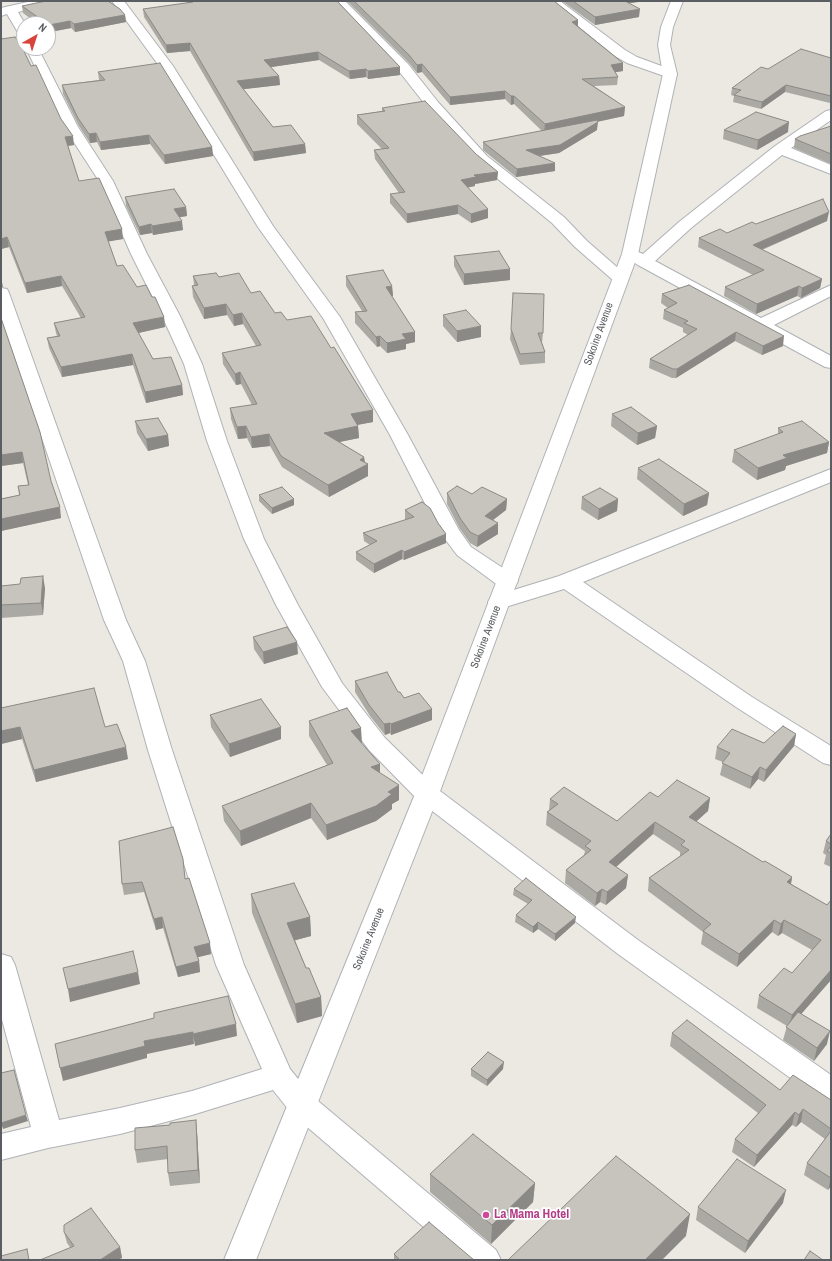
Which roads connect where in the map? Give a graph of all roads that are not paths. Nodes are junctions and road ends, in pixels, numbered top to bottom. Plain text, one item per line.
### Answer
1 (47, 1) edge
2 (118, 1) edge
3 (338, 1) edge
4 (552, 1) edge
5 (677, 1) edge
6 (6, 10) edge
7 (16, 23) edge
8 (36, 56) edge
9 (670, 74) junction
10 (831, 114) edge
11 (780, 149) junction
12 (831, 170) edge
13 (637, 258) junction
14 (620, 278) junction
15 (831, 290) edge
16 (1, 293) edge
17 (762, 324) junction
18 (831, 363) edge
19 (831, 475) edge
20 (507, 581) junction
21 (567, 581) junction
22 (499, 602) junction
23 (831, 757) edge
24 (427, 794) junction
25 (1, 965) edge
26 (279, 1076) junction
27 (831, 1091) edge
28 (302, 1105) junction
29 (48, 1135) junction
30 (1, 1147) edge
31 (240, 1260) edge
32 (485, 1260) edge

1 - 6 street
2 - 20 street
3 - 14 street
4 - 9 street
5 - 9 street, Sokoine Avenue
6 - 7 street
8 - 24 street
9 - 13 street, Sokoine Avenue
10 - 11 street
11 - 12 street
11 - 13 street
13 - 14 street, Sokoine Avenue
13 - 17 street
14 - 20 street, Sokoine Avenue
15 - 17 street
16 - 26 street
17 - 18 street
19 - 21 street
20 - 22 street, Sokoine Avenue
21 - 22 street
21 - 23 street
22 - 24 street, Sokoine Avenue
24 - 27 street
24 - 28 street, Sokoine Avenue
25 - 29 street
26 - 28 street
26 - 29 street
28 - 31 street, Sokoine Avenue
28 - 32 street
29 - 30 street

